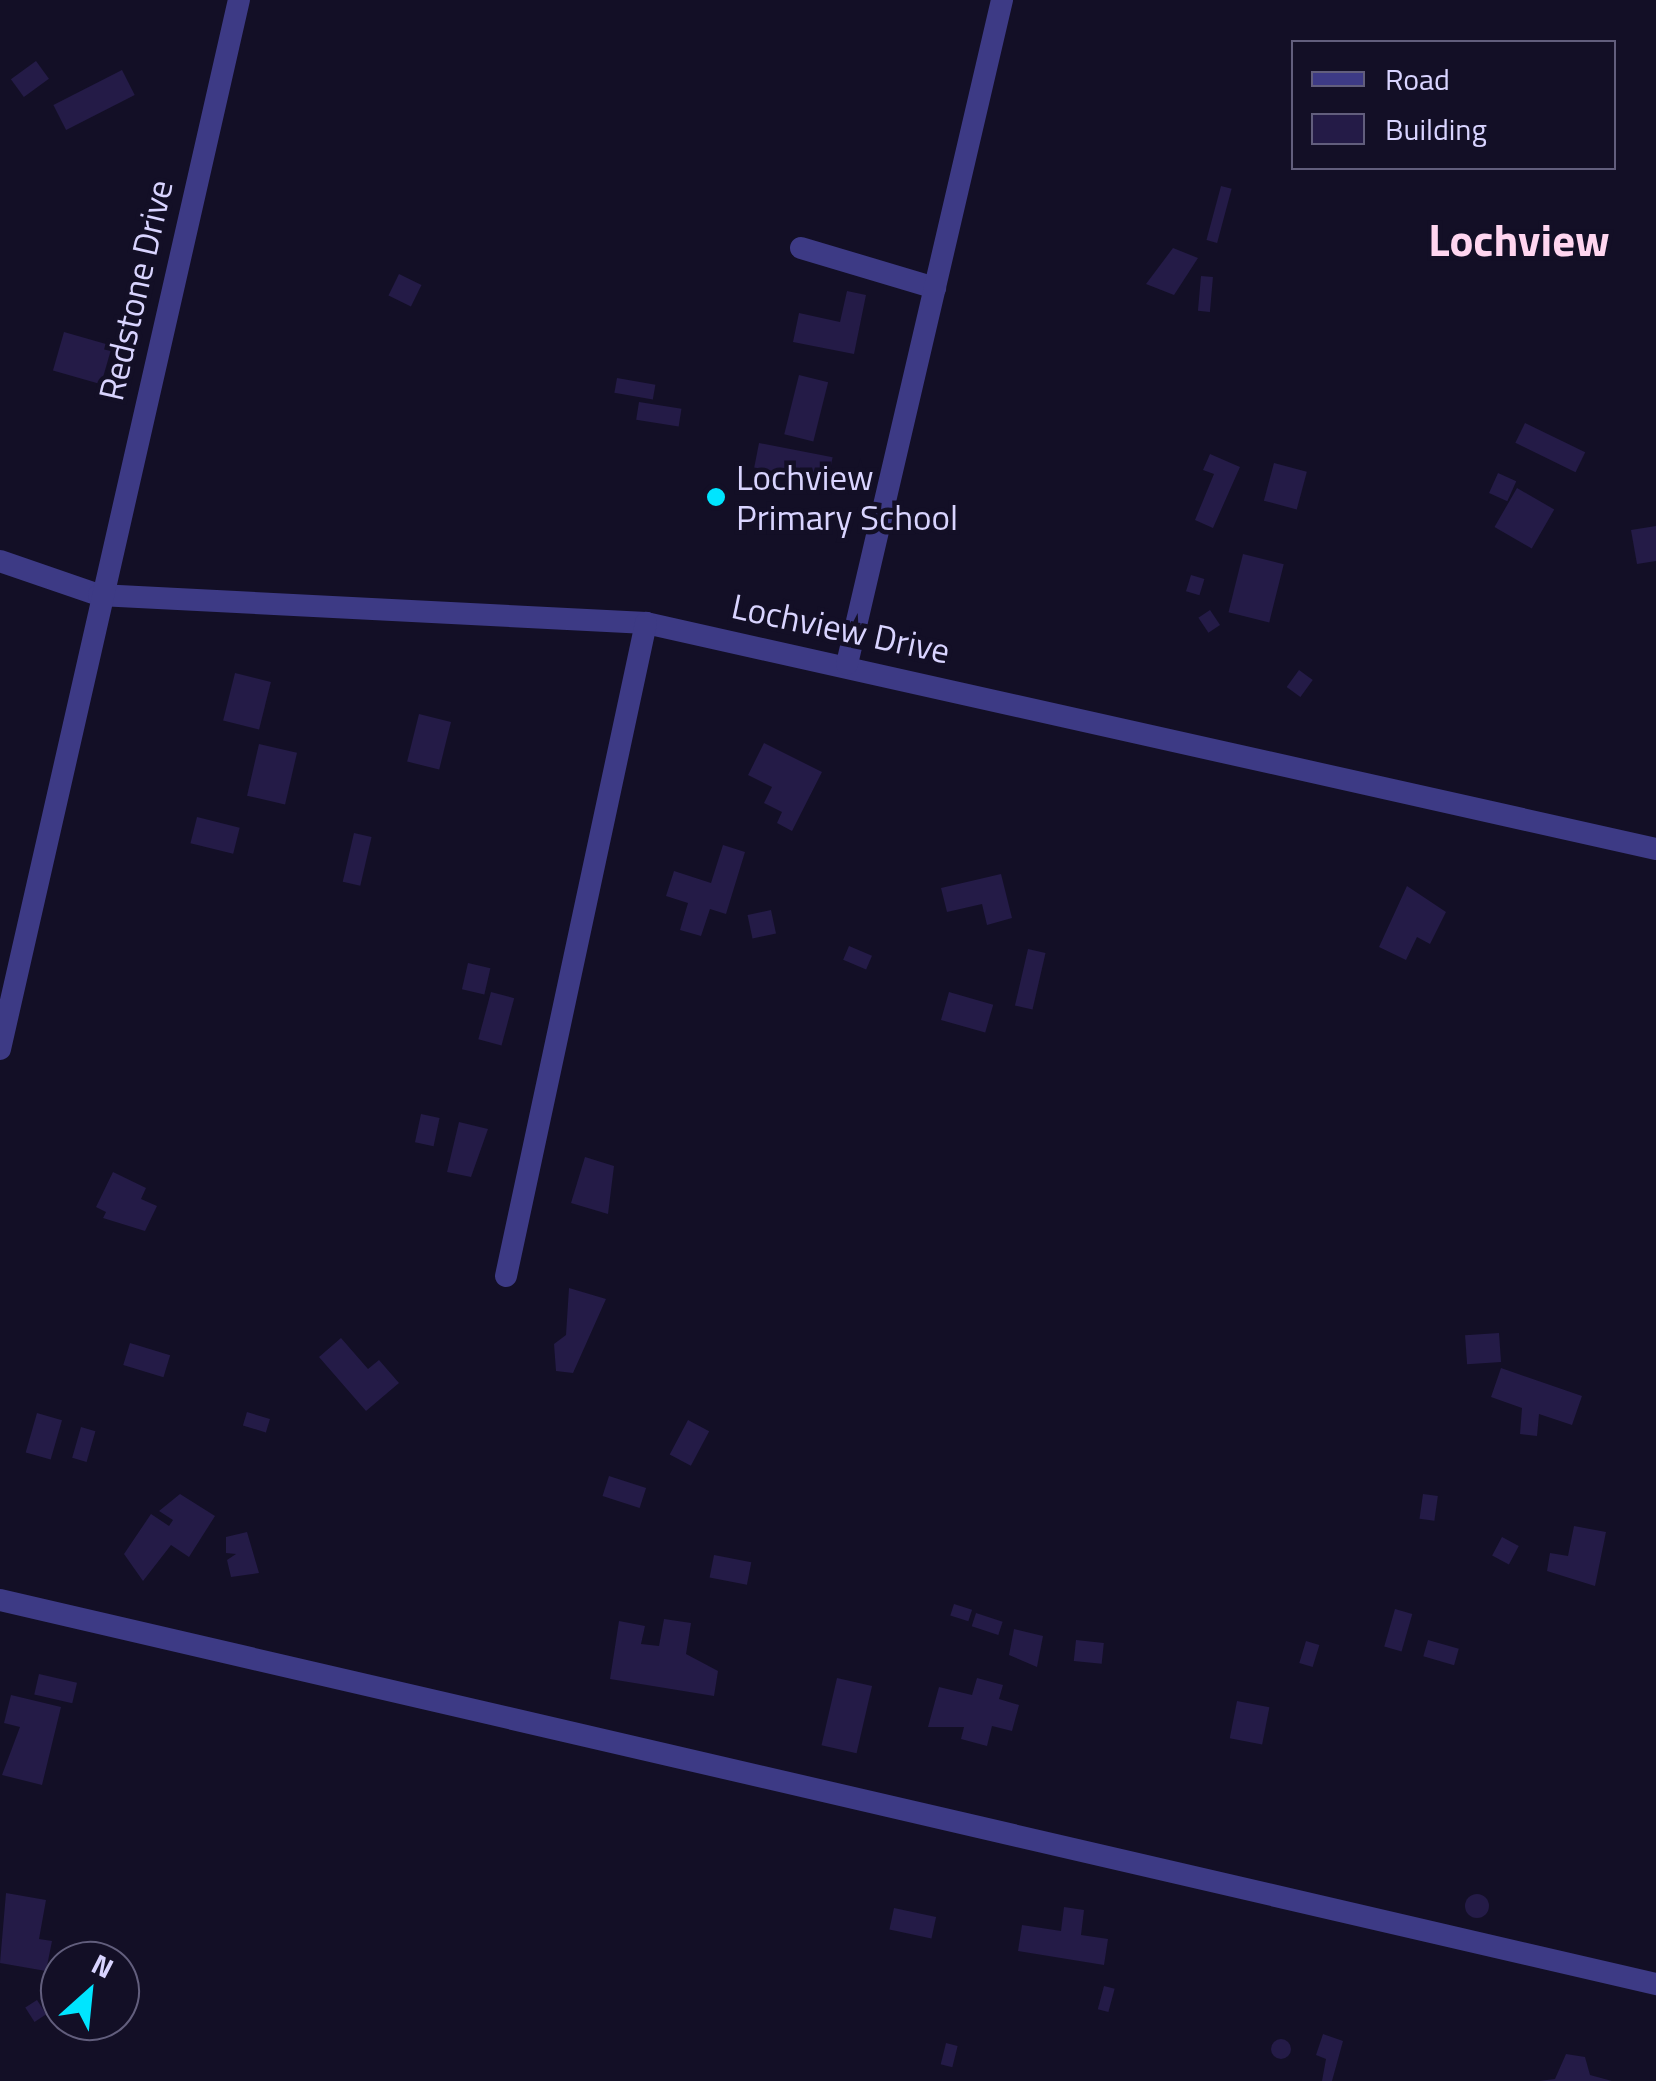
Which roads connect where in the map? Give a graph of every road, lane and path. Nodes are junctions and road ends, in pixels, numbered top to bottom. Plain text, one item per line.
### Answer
1 (239, 0) edge
2 (1002, 0) edge
3 (800, 248) dead end
4 (935, 288) junction
5 (0, 561) edge
6 (99, 595) junction
7 (646, 623) junction
8 (846, 664) junction
9 (1656, 849) edge
10 (0, 1048) edge
11 (506, 1276) dead end
12 (0, 1600) edge
13 (1656, 1984) edge

1 - 6 street, Redstone Drive
2 - 4 street
3 - 4 street
4 - 8 street
5 - 6 street, Lochview Drive
6 - 7 street, Lochview Drive
6 - 10 street, Redstone Drive
7 - 8 street, Lochview Drive
7 - 11 street
8 - 9 street, Lochview Drive
12 - 13 street

